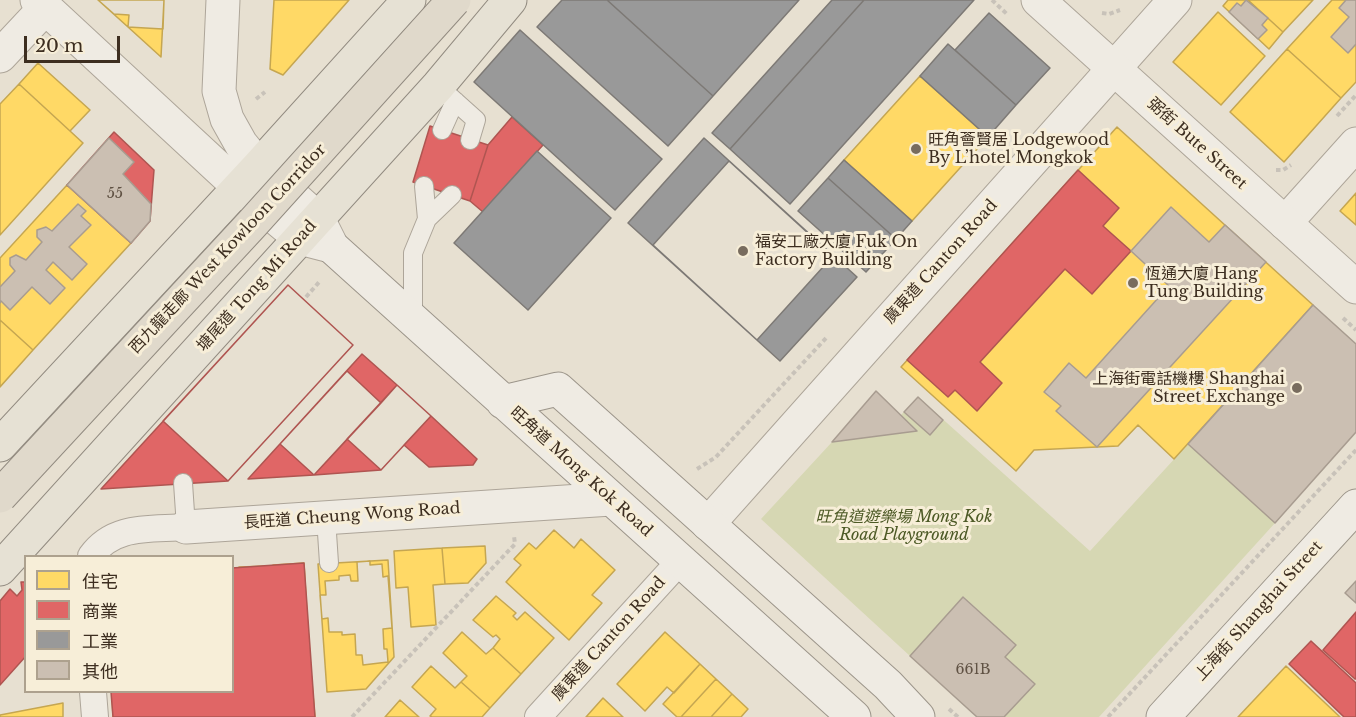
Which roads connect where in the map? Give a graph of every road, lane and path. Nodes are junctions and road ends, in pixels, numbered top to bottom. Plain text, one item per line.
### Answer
1 (223, 0) edge
2 (409, 0) edge
3 (454, 0) edge
4 (510, 0) edge
5 (992, 0) edge
6 (1175, 0) edge
7 (42, 4) edge
8 (1128, 6) dead end
9 (1027, 11) edge
10 (1095, 12) dead end
11 (0, 56) edge
12 (1114, 68) junction
13 (447, 93) junction
14 (1356, 95) edge
15 (1333, 121) dead end
16 (442, 130) dead end
17 (470, 140) dead end
18 (1356, 144) edge
19 (1294, 163) dead end
20 (1269, 170) dead end
21 (249, 177) junction
22 (424, 186) dead end
23 (452, 195) dead end
24 (427, 219) junction
25 (1285, 223) junction
26 (316, 234) junction
27 (1356, 287) edge
28 (1339, 314) dead end
29 (413, 321) junction
30 (1356, 330) edge
31 (829, 334) dead end
32 (503, 402) junction
33 (0, 445) edge
34 (1356, 450) edge
35 (691, 471) dead end
36 (183, 483) dead end
37 (0, 496) edge
38 (611, 500) junction
39 (1356, 506) edge
40 (326, 518) junction
41 (708, 524) junction
42 (186, 527) junction
43 (514, 529) dead end
44 (94, 551) edge
45 (680, 561) junction
46 (329, 563) dead end
47 (0, 569) edge
48 (93, 693) edge
49 (930, 709) edge
50 (95, 717) edge
51 (352, 717) edge
52 (538, 717) edge
53 (854, 717) edge
54 (958, 717) edge
55 (1108, 717) edge
56 (1163, 717) edge

1 - 21 street
2 - 21 main road
3 - 37 highway, 西九龍走廊 West Kowloon Corridor, bridge
4 - 13 main road, 塘尾道 Tong Mi Road
5 - 9 path
6 - 12 street, 廣東道 Canton Road
7 - 11 street
7 - 21 street
8 - 10 path
9 - 12 street, 弼街 Bute Street
12 - 25 street, 弼街 Bute Street
12 - 41 street, 廣東道 Canton Road
13 - 16 lane
13 - 17 lane
13 - 26 main road, 塘尾道 Tong Mi Road
14 - 15 path
18 - 25 street
19 - 20 path
21 - 26 street, 旺角道 Mong Kok Road
21 - 33 main road
22 - 24 lane
23 - 24 lane
24 - 29 lane
25 - 27 street, 弼街 Bute Street
26 - 29 street, 旺角道 Mong Kok Road
26 - 47 main road, 塘尾道 Tong Mi Road
28 - 30 path
29 - 32 street, 旺角道 Mong Kok Road
31 - 35 path
32 - 38 street, 旺角道 Mong Kok Road
32 - 41 street
34 - 55 path
36 - 42 lane
38 - 40 street, 長旺道 Cheung Wong Road
38 - 45 street, 旺角道 Mong Kok Road
39 - 56 street, 上海街 Shanghai Street
40 - 42 street, 長旺道 Cheung Wong Road
40 - 46 lane
41 - 49 street
42 - 44 street, 長旺道 Cheung Wong Road
43 - 51 path
45 - 52 street, 廣東道 Canton Road
45 - 53 street, 旺角道 Mong Kok Road
48 - 50 street
49 - 54 path

